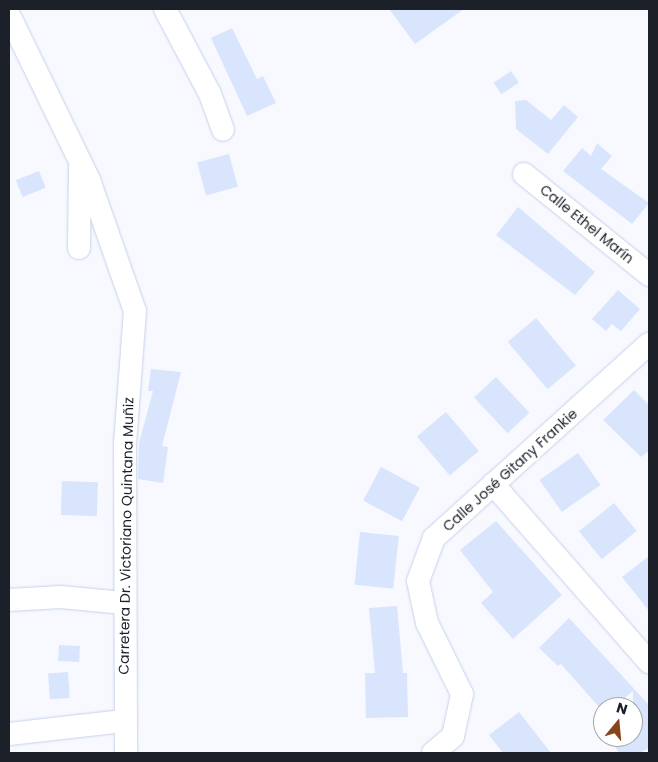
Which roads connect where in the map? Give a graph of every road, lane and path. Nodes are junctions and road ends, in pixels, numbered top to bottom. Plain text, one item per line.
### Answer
1 (165, 9) edge
2 (9, 15) edge
3 (223, 130) dead end
4 (80, 162) junction
5 (524, 174) dead end
6 (79, 248) dead end
7 (649, 275) edge
8 (649, 344) edge
9 (494, 484) junction
10 (9, 600) edge
11 (124, 603) junction
12 (649, 662) edge
13 (123, 721) junction
14 (9, 734) edge
15 (126, 753) edge
16 (434, 753) edge

1 - 3 street
2 - 4 street, Carretera Dr. Victoriano Quintana Muñiz
4 - 6 street
4 - 11 street, Carretera Dr. Victoriano Quintana Muñiz
5 - 7 street, Calle Ethel Marín
8 - 9 street, Calle José Gitany Frankie
9 - 12 street
9 - 16 street, Calle José Gitany Frankie
10 - 11 street
11 - 13 street, Carretera Dr. Victoriano Quintana Muñiz
13 - 14 street
13 - 15 street, Carretera Dr. Victoriano Quintana Muñiz

